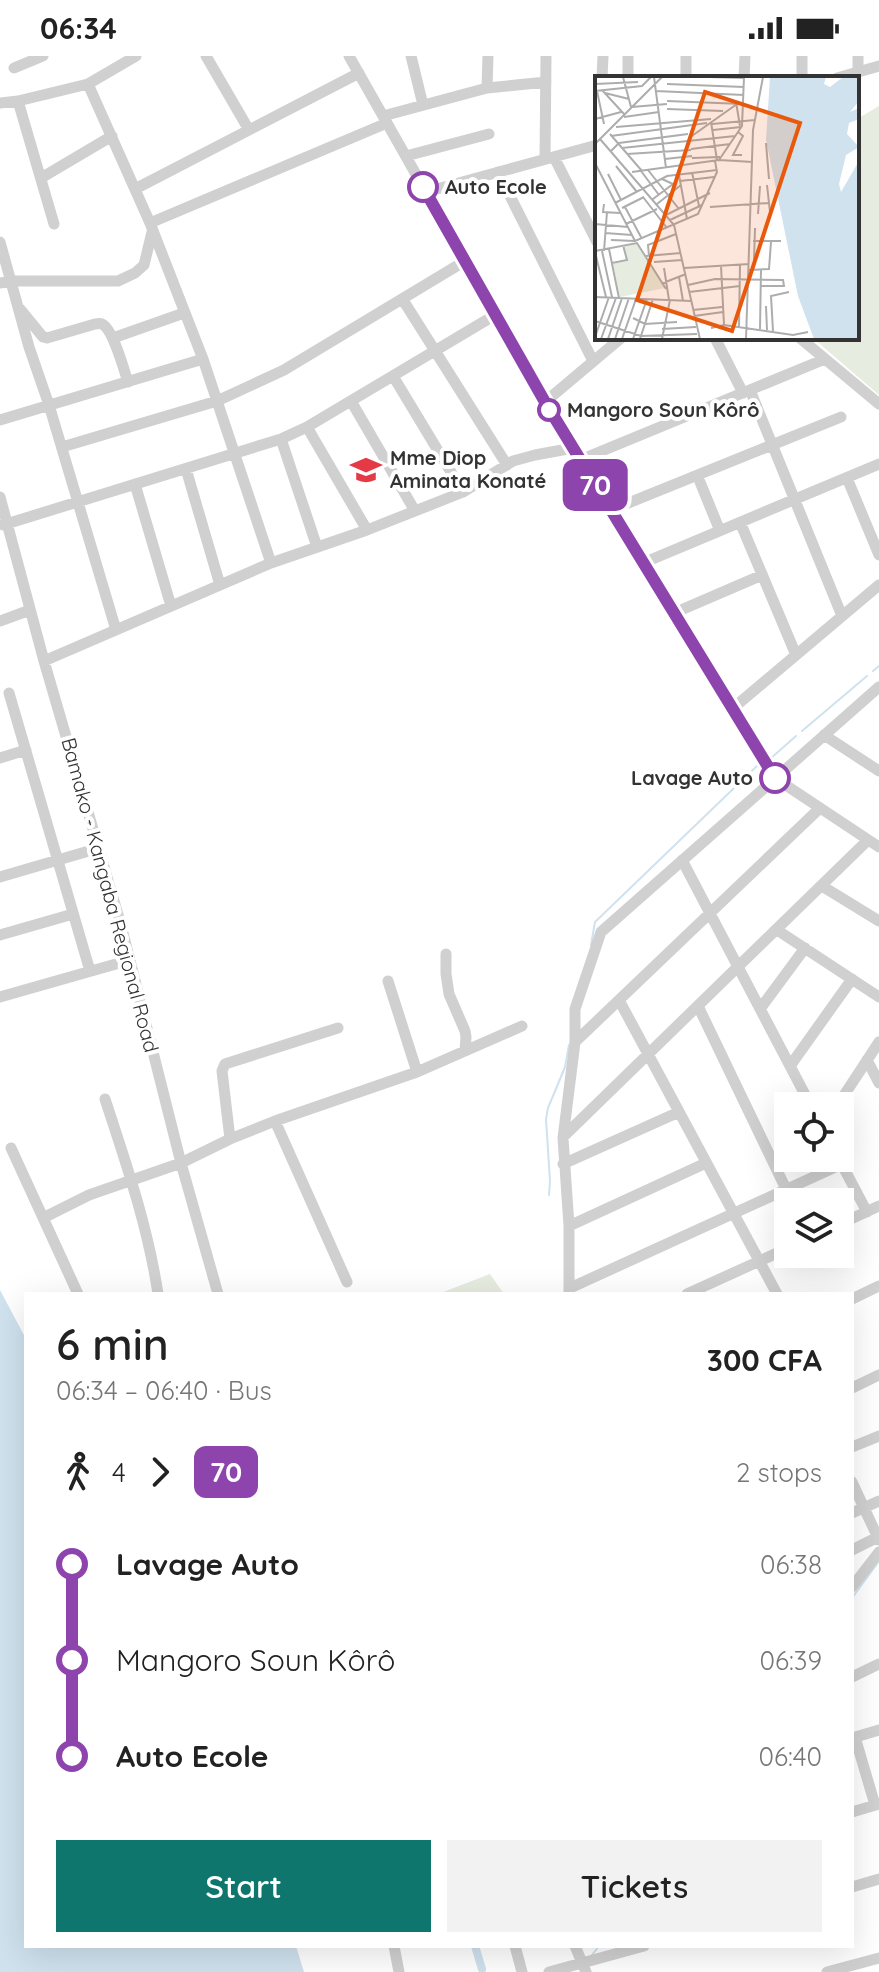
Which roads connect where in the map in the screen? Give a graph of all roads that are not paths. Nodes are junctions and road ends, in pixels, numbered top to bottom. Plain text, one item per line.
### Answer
1 (43, 56) edge
2 (136, 56) edge
3 (206, 56) edge
4 (349, 56) edge
5 (411, 56) edge
6 (488, 56) edge
7 (546, 56) edge
8 (603, 56) edge
9 (745, 56) edge
10 (858, 56) edge
11 (879, 66) edge
12 (14, 68) dead end
13 (858, 72) junction
14 (359, 73) junction
15 (602, 76) edge
16 (744, 76) edge
17 (844, 76) edge
18 (546, 82) junction
19 (88, 84) junction
20 (487, 88) junction
21 (18, 101) junction
22 (0, 103) edge
23 (423, 105) junction
24 (385, 120) junction
25 (249, 130) junction
26 (489, 134) dead end
27 (112, 136) junction
28 (595, 146) edge
29 (406, 156) junction
30 (549, 158) junction
31 (498, 172) junction
32 (41, 178) junction
33 (135, 189) junction
34 (426, 192) junction
35 (54, 224) dead end
36 (151, 226) junction
37 (595, 238) edge
38 (0, 242) edge
39 (465, 261) junction
40 (6, 282) edge
41 (403, 300) junction
42 (18, 305) junction
43 (184, 313) junction
44 (495, 315) junction
45 (113, 338) junction
46 (619, 340) edge
47 (716, 340) edge
48 (802, 340) edge
49 (435, 351) junction
50 (203, 359) junction
51 (825, 359) junction
52 (593, 361) junction
53 (393, 376) junction
54 (128, 382) junction
55 (747, 391) junction
56 (217, 401) junction
57 (351, 401) junction
58 (545, 402) junction
59 (879, 404) edge
60 (49, 405) junction
61 (841, 417) dead end
62 (0, 420) edge
63 (307, 427) junction
64 (281, 439) junction
65 (773, 445) junction
66 (62, 447) junction
67 (573, 448) junction
68 (235, 454) junction
69 (580, 460) junction
70 (879, 464) edge
71 (507, 465) junction
72 (186, 469) junction
73 (847, 478) junction
74 (700, 482) dead end
75 (135, 484) junction
76 (463, 492) junction
77 (0, 497) edge
78 (795, 500) junction
79 (78, 502) junction
80 (611, 510) junction
81 (415, 511) junction
82 (740, 522) junction
83 (4, 525) edge
84 (367, 530) junction
85 (720, 531) junction
86 (317, 547) junction
87 (879, 555) edge
88 (271, 563) junction
89 (643, 563) junction
90 (762, 575) junction
91 (220, 585) junction
92 (875, 589) edge
93 (879, 602) edge
94 (171, 606) junction
95 (30, 610) junction
96 (674, 613) junction
97 (842, 616) junction
98 (0, 621) edge
99 (116, 630) junction
100 (796, 655) junction
101 (44, 661) junction
102 (9, 693) dead end
103 (876, 694) edge
104 (732, 709) junction
105 (824, 735) junction
106 (26, 750) junction
107 (0, 758) edge
108 (879, 771) edge
109 (775, 778) junction
110 (820, 808) junction
111 (874, 844) edge
112 (99, 848) junction
113 (58, 860) junction
114 (682, 860) junction
115 (0, 877) edge
116 (822, 886) junction
117 (710, 913) junction
118 (73, 914) junction
119 (879, 921) edge
120 (777, 930) junction
121 (0, 935) edge
122 (805, 948) junction
123 (446, 954) dead end
124 (130, 960) junction
125 (738, 967) junction
126 (90, 971) junction
127 (852, 979) junction
128 (388, 981) dead end
129 (0, 997) edge
130 (879, 997) edge
131 (619, 1000) junction
132 (698, 1006) junction
133 (760, 1009) junction
134 (522, 1026) dead end
135 (338, 1028) dead end
136 (575, 1042) junction
137 (879, 1042) edge
138 (465, 1051) junction
139 (648, 1054) junction
140 (867, 1060) junction
141 (790, 1066) junction
142 (417, 1072) junction
143 (879, 1083) edge
144 (804, 1092) edge
145 (846, 1092) edge
146 (105, 1099) dead end
147 (679, 1112) junction
148 (275, 1121) junction
149 (563, 1138) junction
150 (230, 1139) junction
151 (11, 1148) dead end
152 (181, 1163) junction
153 (706, 1163) junction
154 (563, 1164) junction
155 (819, 1172) edge
156 (846, 1172) edge
157 (132, 1180) junction
158 (786, 1188) edge
159 (788, 1188) edge
160 (774, 1195) edge
161 (879, 1206) edge
162 (867, 1212) junction
163 (734, 1214) junction
164 (43, 1218) junction
165 (854, 1218) edge
166 (569, 1226) junction
167 (774, 1254) edge
168 (760, 1261) junction
169 (347, 1282) dead end
170 (879, 1286) edge
171 (569, 1291) edge
172 (77, 1292) edge
173 (158, 1292) edge
174 (217, 1292) edge
175 (691, 1292) edge
176 (776, 1292) edge
177 (854, 1298) edge
178 (879, 1375) edge
179 (854, 1387) edge
180 (879, 1436) edge
181 (854, 1446) edge
182 (854, 1486) edge
183 (879, 1501) edge
184 (864, 1507) junction
185 (854, 1512) edge
186 (878, 1538) edge
187 (854, 1549) edge
188 (879, 1552) edge
189 (854, 1584) edge
190 (879, 1664) edge
191 (854, 1676) edge
192 (879, 1730) edge
193 (854, 1737) edge
194 (877, 1804) edge
195 (854, 1811) edge
196 (879, 1879) edge
197 (854, 1886) edge
198 (394, 1948) edge
199 (516, 1948) edge
200 (633, 1948) edge
201 (583, 1957) edge
202 (879, 1958) edge
203 (399, 1972) edge
204 (522, 1972) edge
205 (549, 1972) edge
206 (827, 1972) edge

1 - 12 street
2 - 19 street
3 - 25 street
4 - 14 street
5 - 23 street
6 - 20 street
7 - 18 street
8 - 15 street
9 - 16 street
10 - 13 street
11 - 13 street
13 - 17 street
14 - 24 street
14 - 25 street
18 - 20 street
18 - 30 street
19 - 21 street
19 - 27 street
20 - 23 street
21 - 22 street
21 - 32 street
23 - 24 street
24 - 29 street
24 - 36 street
25 - 33 street
26 - 29 street
27 - 32 street
27 - 33 street
28 - 30 street
29 - 34 street
30 - 31 street
30 - 37 street
31 - 34 street
31 - 52 street
32 - 35 street
33 - 36 street
34 - 39 street
36 - 40 street
36 - 43 street
38 - 40 street
39 - 41 street
39 - 44 street
40 - 42 street
41 - 49 street
41 - 56 street
42 - 45 street
42 - 60 street
43 - 45 street
43 - 50 street
44 - 49 street
44 - 58 street
45 - 54 street
46 - 52 street
47 - 55 street
48 - 51 street
49 - 53 street
49 - 71 street
50 - 54 street
50 - 56 street
51 - 55 street
51 - 59 street
52 - 58 street
53 - 57 street
53 - 76 street
54 - 60 street
55 - 65 street
55 - 69 street
56 - 66 street
56 - 68 street
57 - 63 street
57 - 81 street
58 - 67 street
60 - 62 street
60 - 66 street
61 - 65 street
63 - 64 street
63 - 84 street
64 - 68 street
64 - 86 street
65 - 78 street
65 - 80 street
66 - 79 street
67 - 69 street
67 - 71 street
68 - 72 street
68 - 88 street
69 - 80 street
70 - 73 street
71 - 76 street
72 - 75 street
72 - 91 street
73 - 78 street
73 - 87 street
74 - 85 street
75 - 79 street
75 - 94 street
76 - 81 street
77 - 83 street, Bamako - Kangaba Regional Road
78 - 82 street
78 - 97 street
79 - 83 street
79 - 99 street
80 - 89 street
81 - 84 street
82 - 85 street
82 - 90 street
83 - 95 street, Bamako - Kangaba Regional Road
84 - 86 street
85 - 89 street
86 - 88 street
88 - 91 street
89 - 96 street
90 - 96 street
90 - 100 street
91 - 94 street
92 - 93 street
92 - 97 street
94 - 99 street
95 - 98 street
95 - 101 street, Bamako - Kangaba Regional Road
96 - 104 street
97 - 100 street
99 - 101 street
100 - 104 street
101 - 112 street, Bamako - Kangaba Regional Road
102 - 106 street
103 - 105 street
104 - 109 street
105 - 108 street
105 - 109 street
106 - 107 street
106 - 113 street
109 - 110 street
109 - 114 street
110 - 111 street
110 - 117 street
111 - 116 street
112 - 113 street
112 - 124 street, Bamako - Kangaba Regional Road
113 - 115 street
113 - 118 street
114 - 117 street
114 - 136 street
116 - 119 street
116 - 120 street
117 - 125 street
117 - 131 street
118 - 121 street
118 - 126 street
120 - 122 street
120 - 125 street
122 - 127 street
122 - 133 street
123 - 138 street
124 - 126 street
124 - 152 street, Bamako - Kangaba Regional Road
125 - 132 street
125 - 133 street
126 - 129 street
127 - 130 street
127 - 141 street
128 - 142 street
131 - 136 street
131 - 139 street
132 - 139 street
132 - 158 street
133 - 141 street
134 - 138 street
135 - 150 street
136 - 149 street
137 - 140 street
138 - 142 street
139 - 147 street
139 - 149 street
140 - 143 street
140 - 145 street
141 - 144 street
142 - 148 street
146 - 157 street
147 - 153 street
147 - 154 street
148 - 150 street
148 - 169 street
149 - 154 street
150 - 152 street
151 - 164 street
152 - 157 street
152 - 174 street, Bamako - Kangaba Regional Road
153 - 163 street
153 - 166 street
154 - 166 street
155 - 159 street
156 - 162 street
157 - 164 street
157 - 173 street
160 - 163 street
161 - 162 street
162 - 165 street
163 - 168 street
163 - 171 street
164 - 172 street
166 - 171 street
167 - 168 street
168 - 175 street
168 - 176 street
170 - 177 street
178 - 179 street
180 - 181 street
182 - 184 street
183 - 184 street
184 - 185 street
184 - 186 street
186 - 187 street
188 - 189 street
190 - 191 street
192 - 193 street
193 - 194 street
194 - 195 street
196 - 197 street
198 - 203 street
199 - 204 street
200 - 201 street
201 - 205 street
202 - 206 street

